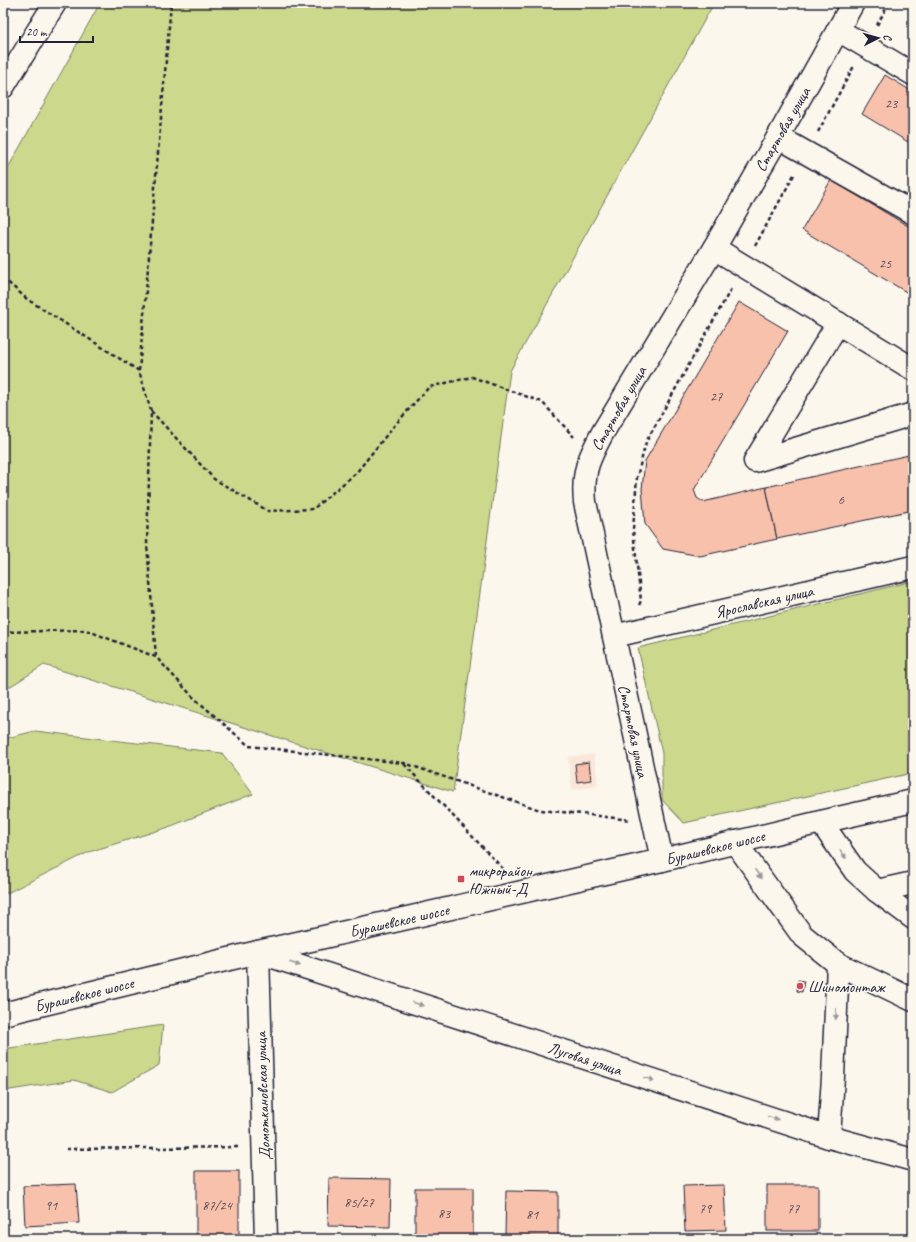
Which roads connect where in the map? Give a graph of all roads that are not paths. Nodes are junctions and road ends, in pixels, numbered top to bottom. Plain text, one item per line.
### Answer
1 (55, 3) edge
2 (853, 3) edge
3 (838, 30) junction
4 (913, 74) edge
5 (3, 87) edge
6 (778, 136) junction
7 (913, 213) edge
8 (714, 248) junction
9 (838, 323) junction
10 (913, 369) edge
11 (913, 414) edge
12 (913, 567) edge
13 (622, 633) junction
14 (913, 801) edge
15 (821, 822) junction
16 (735, 842) junction
17 (662, 860) junction
18 (913, 883) edge
19 (877, 891) junction
20 (913, 918) edge
21 (258, 952) junction
22 (838, 964) junction
23 (913, 1000) edge
24 (3, 1014) edge
25 (829, 1137) junction
26 (913, 1160) edge
27 (266, 1239) edge

1 - 5 street
2 - 3 street, Стартовая улица
3 - 4 street
3 - 6 street, Стартовая улица
6 - 7 street
6 - 8 street, Стартовая улица
8 - 9 street
8 - 13 street, Стартовая улица
9 - 10 street
9 - 11 street
12 - 13 street, Ярославская улица
13 - 17 street, Стартовая улица
14 - 15 street, Бурашевское шоссе
15 - 16 street, Бурашевское шоссе
15 -> 19 street
16 - 17 street, Бурашевское шоссе
16 -> 22 street
17 - 21 street, Бурашевское шоссе
18 - 19 street
19 - 20 street
21 - 24 street, Бурашевское шоссе
21 -> 25 street, Луговая улица
21 - 27 street, Домоткановская улица
22 - 23 street
22 -> 25 street
25 - 26 street, Луговая улица

